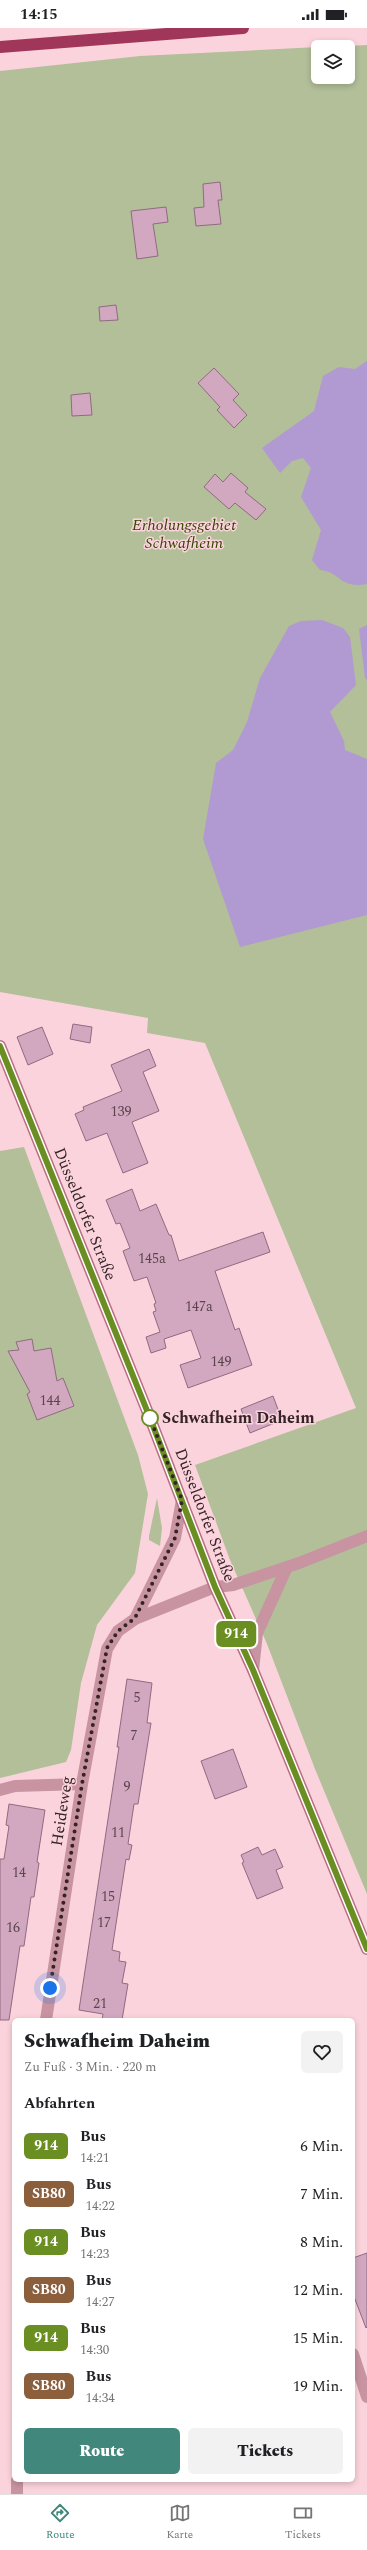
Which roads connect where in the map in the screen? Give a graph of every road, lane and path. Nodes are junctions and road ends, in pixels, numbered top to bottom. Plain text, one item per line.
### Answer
1 (243, 28) edge
2 (0, 47) edge
3 (0, 1046) edge
4 (182, 1500) junction
5 (367, 1536) edge
6 (287, 1567) junction
7 (215, 1587) junction
8 (135, 1618) junction
9 (253, 1670) junction
10 (82, 1784) junction
11 (0, 1790) edge
12 (367, 1949) edge
13 (46, 2018) edge
14 (355, 2360) edge
15 (367, 2397) edge
16 (17, 2482) edge
17 (16, 2494) edge

1 - 2 highway
3 - 4 main road, Düsseldorfer Straße
4 - 7 main road, Düsseldorfer Straße
4 - 8 street, Heideweg
5 - 6 street, Heideweg
6 - 7 street, Heideweg
6 - 9 street
7 - 8 street, Heideweg
7 - 9 main road, Düsseldorfer Straße
8 - 10 street, Heideweg
9 - 12 main road, Düsseldorfer Straße
10 - 11 street
10 - 13 street, Heideweg
14 - 15 street
16 - 17 street

